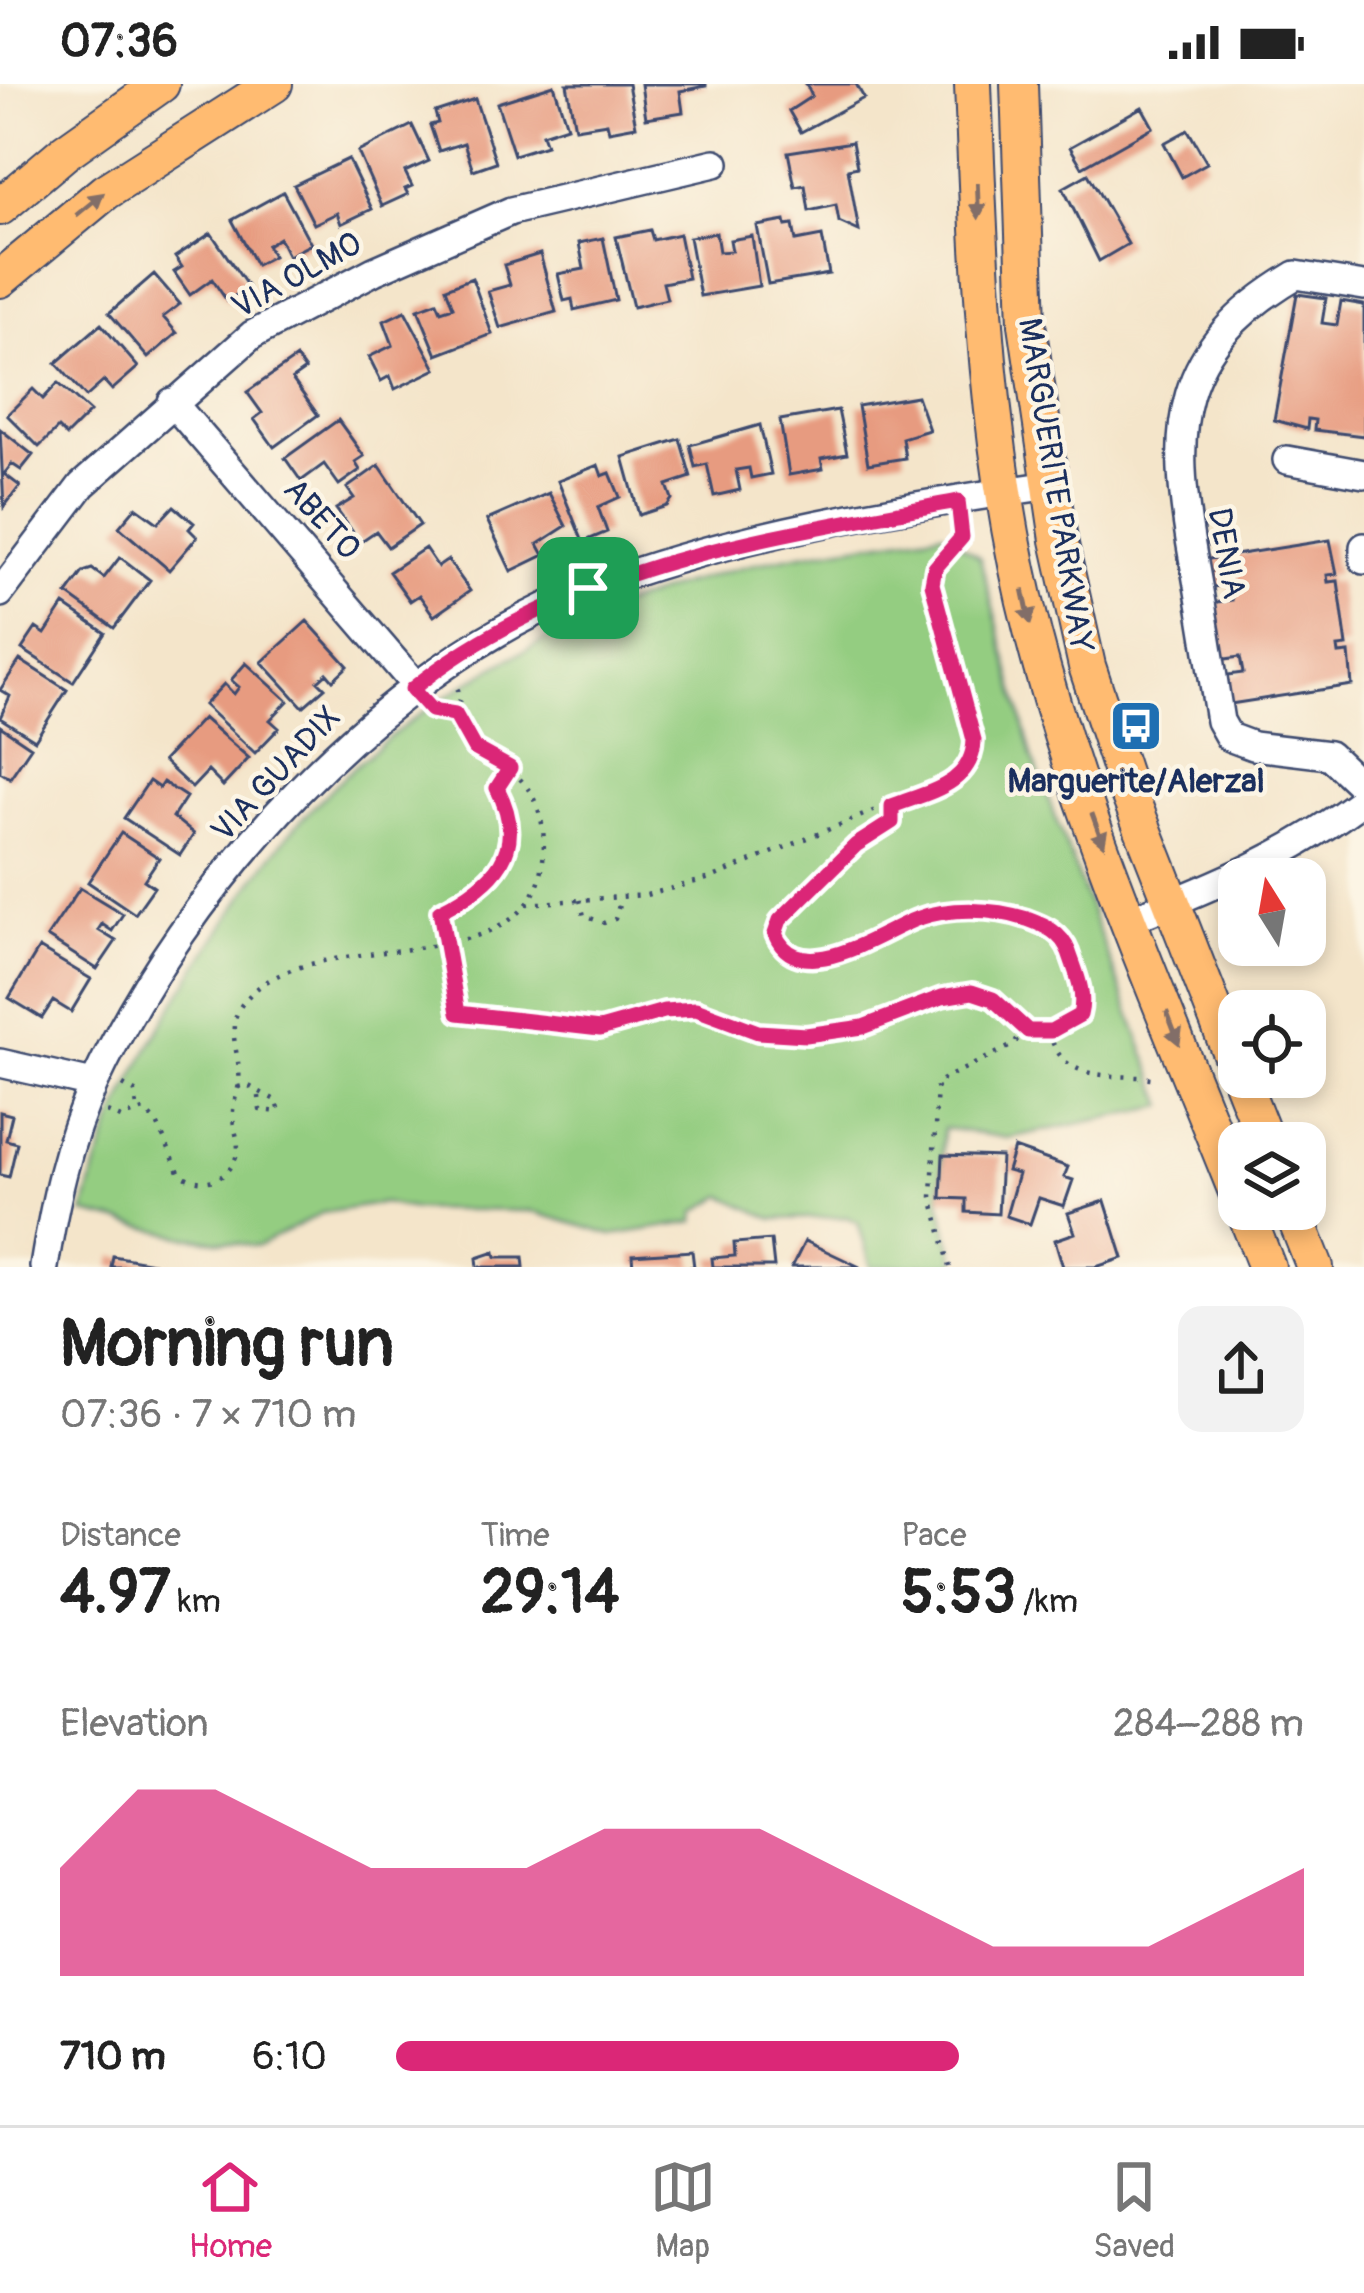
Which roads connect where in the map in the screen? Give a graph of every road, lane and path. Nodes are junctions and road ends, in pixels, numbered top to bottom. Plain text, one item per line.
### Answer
1 (161, 84) edge
2 (274, 84) edge
3 (973, 84) edge
4 (1019, 84) edge
5 (715, 163) dead end
6 (0, 207) edge
7 (0, 279) edge
8 (1364, 286) edge
9 (172, 402) junction
10 (1287, 460) dead end
11 (1364, 473) edge
12 (1051, 485) junction
13 (1003, 492) junction
14 (958, 501) junction
15 (1364, 547) edge
16 (1364, 560) edge
17 (0, 593) edge
18 (414, 687) junction
19 (510, 768) junction
20 (1364, 788) edge
21 (1364, 799) edge
22 (892, 806) junction
23 (621, 898) junction
24 (580, 900) junction
25 (1172, 903) junction
26 (527, 904) junction
27 (1130, 919) junction
28 (445, 944) junction
29 (1218, 1020) edge
30 (1022, 1029) junction
31 (1049, 1031) junction
32 (0, 1063) edge
33 (1189, 1070) junction
34 (238, 1087) junction
35 (90, 1094) junction
36 (260, 1096) dead end
37 (1218, 1144) edge
38 (1252, 1230) edge
39 (1300, 1230) edge
40 (44, 1267) edge
41 (950, 1267) edge
42 (1267, 1267) edge
43 (1315, 1267) edge

1 - 6 main road
7 -> 2 main road
3 -> 13 main road, MARGUERITE PARKWAY
4 - 12 main road, MARGUERITE PARKWAY
5 - 9 street, VIA OLMO
8 - 20 street, DENIA
9 - 17 street, VIA OLMO
9 - 18 street, ABETO
10 - 11 street
12 - 13 street, VIA GUADIX
12 - 25 main road, MARGUERITE PARKWAY
13 - 14 street, VIA GUADIX
13 -> 27 main road, MARGUERITE PARKWAY
14 - 18 street, VIA GUADIX
14 - 22 path
15 - 16 street
18 - 19 path
18 - 35 street, VIA GUADIX
19 - 26 path
19 - 28 path
21 - 25 street
22 - 23 path
22 - 31 path
23 - 24 path
23 - 24 path
24 - 26 path
25 - 27 street
25 - 29 main road, MARGUERITE PARKWAY
26 - 28 path
27 -> 33 main road, MARGUERITE PARKWAY
28 - 30 path
28 - 34 path
30 - 31 path
30 - 41 path
31 - 33 path
32 - 35 street
33 - 37 main road, MARGUERITE PARKWAY
34 - 35 path
34 - 36 path
35 - 40 street, VIA GUADIX
38 - 42 main road
39 - 43 main road

